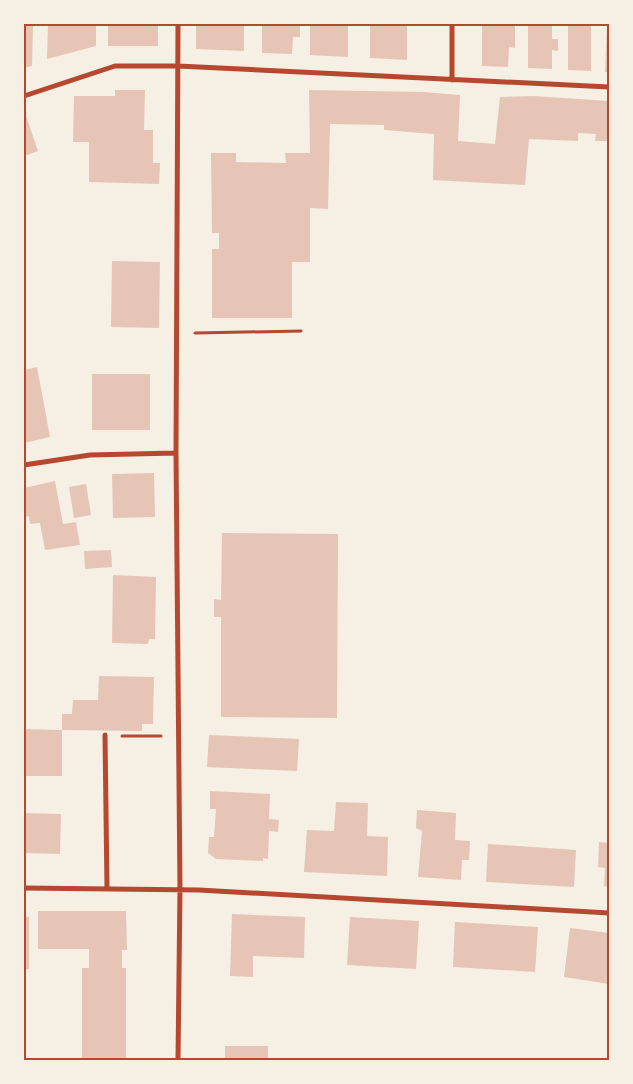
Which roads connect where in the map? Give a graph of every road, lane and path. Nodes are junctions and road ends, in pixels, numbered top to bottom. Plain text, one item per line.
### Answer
1 (178, 24) edge
2 (452, 24) edge
3 (178, 66) junction
4 (452, 80) junction
5 (609, 87) edge
6 (24, 96) edge
7 (301, 331) dead end
8 (177, 334) junction
9 (176, 453) junction
10 (24, 465) edge
11 (105, 736) joint
12 (179, 736) junction
13 (24, 888) edge
14 (107, 888) junction
15 (180, 889) junction
16 (609, 913) edge
17 (178, 1060) edge

1 - 3 street
2 - 4 street
3 - 4 street
3 - 6 street
3 - 8 street
4 - 5 street
7 - 8 path
8 - 9 street
9 - 10 street
9 - 12 street
11 - 12 path
11 - 14 street
12 - 15 street
13 - 14 street
14 - 15 street
15 - 16 street
15 - 17 street

